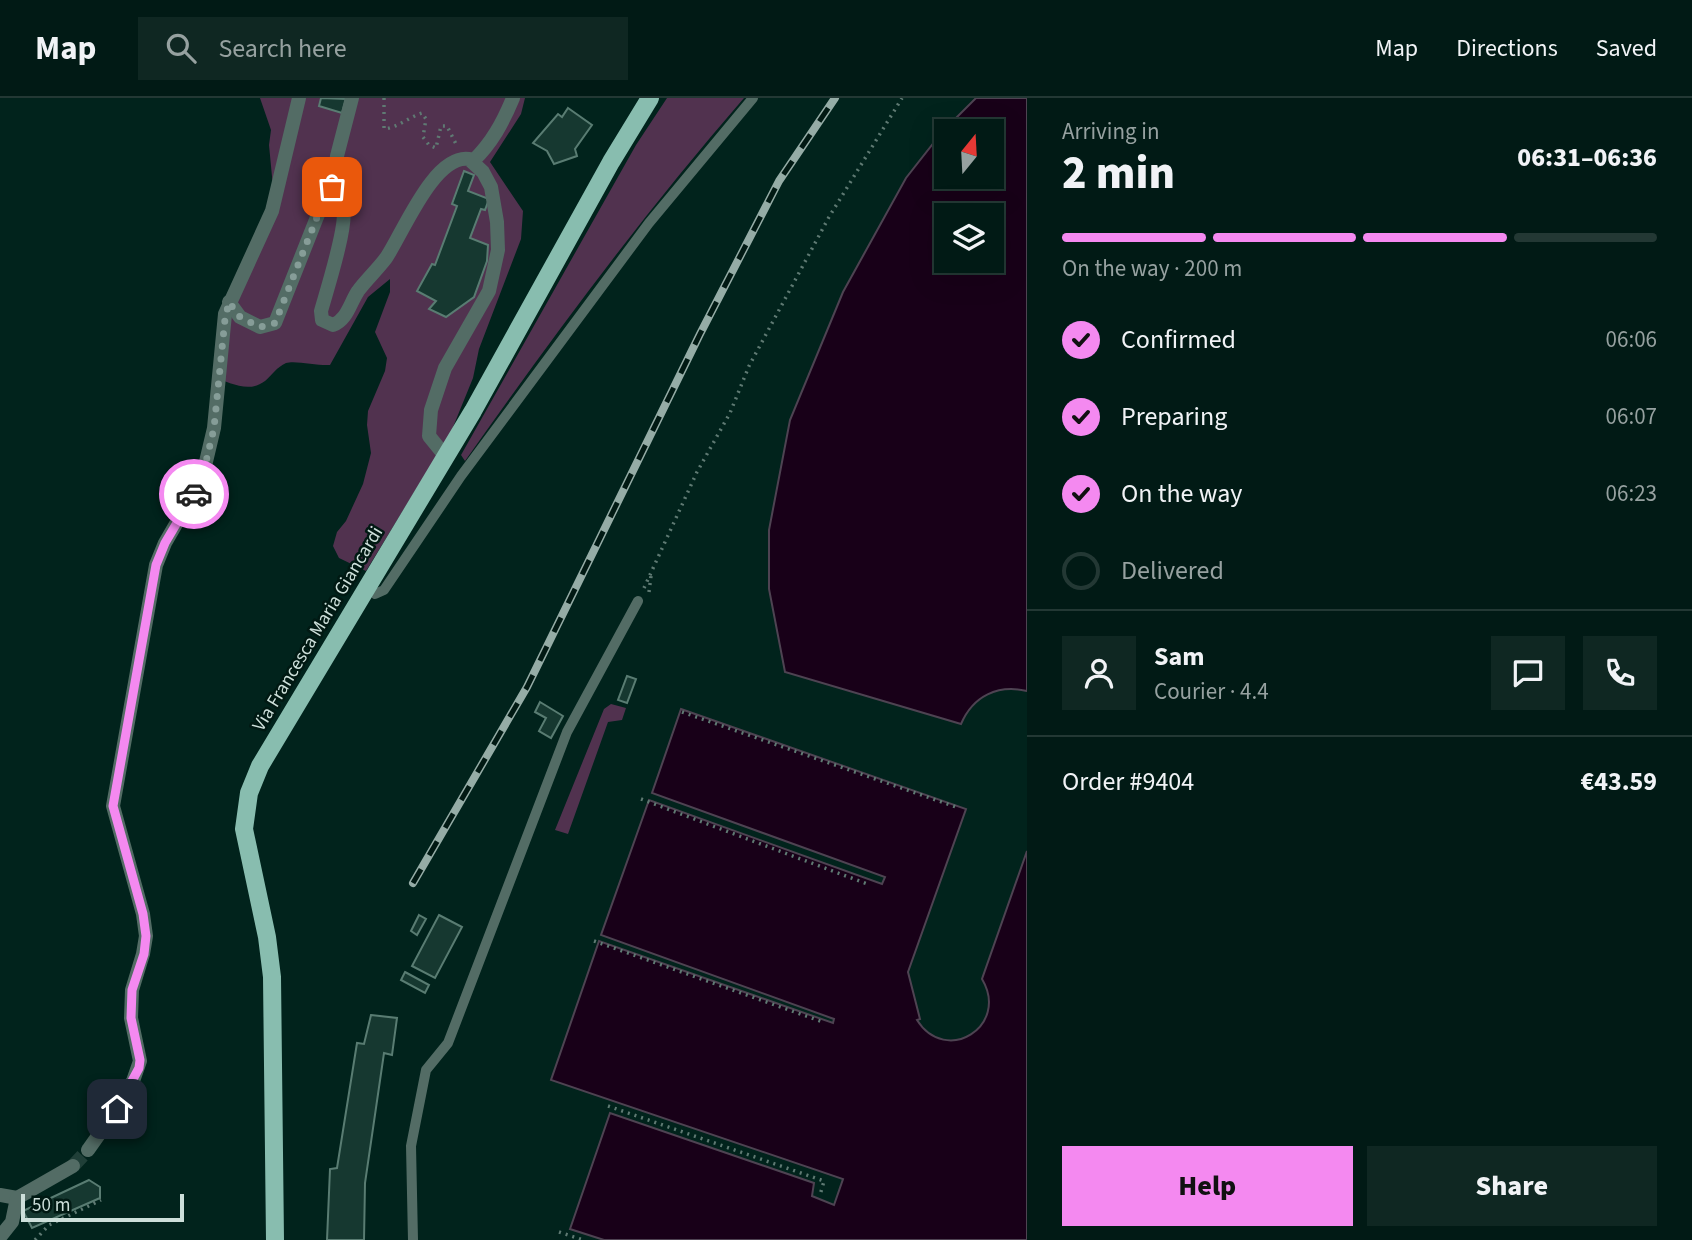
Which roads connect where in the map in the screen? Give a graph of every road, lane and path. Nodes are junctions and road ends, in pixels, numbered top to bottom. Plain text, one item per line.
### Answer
1 (299, 98) edge
2 (352, 98) edge
3 (384, 98) edge
4 (513, 98) edge
5 (650, 98) edge
6 (753, 98) edge
7 (902, 98) edge
8 (477, 157) junction
9 (330, 200) junction
10 (229, 302) junction
11 (446, 457) junction
12 (370, 592) junction
13 (638, 601) joint
14 (682, 712) dead end
15 (641, 799) dead end
16 (959, 808) dead end
17 (870, 885) dead end
18 (594, 941) dead end
19 (823, 1022) dead end
20 (608, 1106) dead end
21 (88, 1150) tunnel mouth
22 (73, 1166) tunnel mouth
23 (0, 1195) edge
24 (820, 1195) dead end
25 (17, 1198) junction
26 (100, 1200) dead end
27 (42, 1224) dead end
28 (559, 1232) dead end
29 (41, 1233) junction
30 (0, 1237) edge
31 (35, 1240) edge
32 (275, 1240) edge
33 (413, 1240) edge
34 (583, 1240) edge

1 - 10 street
2 - 9 street
3 - 8 path
4 - 8 street
5 - 11 main road, Via Francesca Maria Giancardi
6 - 12 lane
7 - 13 path
8 - 9 street
8 - 11 street
9 - 10 street
10 - 21 street
11 - 12 main road, Via Francesca Maria Giancardi
12 - 32 main road, Via Francesca Maria Giancardi
13 - 33 lane
14 - 16 path
15 - 17 path
18 - 19 path
20 - 24 path
22 - 25 street
23 - 25 street
25 - 30 street
26 - 29 path
27 - 29 path
28 - 34 path
29 - 31 path

